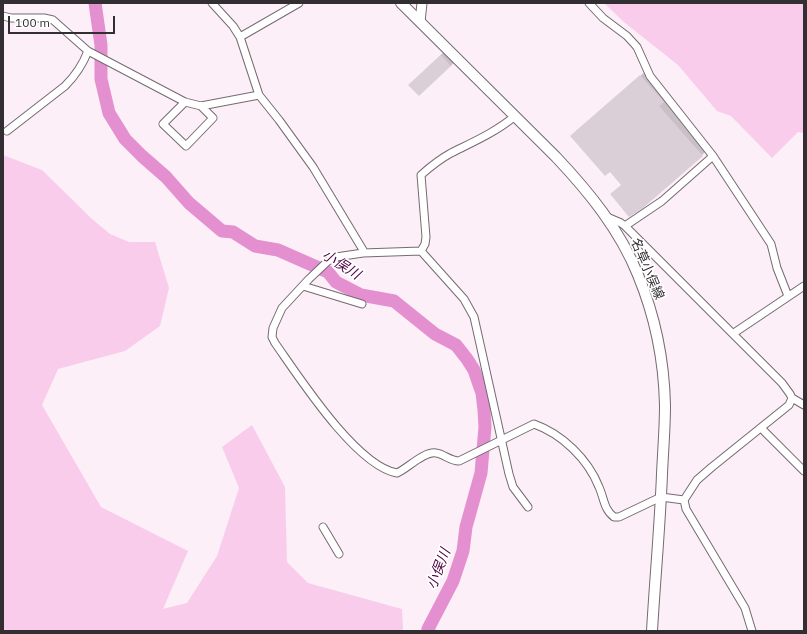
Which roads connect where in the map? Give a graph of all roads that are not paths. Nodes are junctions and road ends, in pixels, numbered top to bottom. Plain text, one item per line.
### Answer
1 (212, 3) edge
2 (401, 3) edge
3 (422, 3) edge
4 (589, 3) edge
5 (296, 4) edge
6 (3, 16) edge
7 (420, 22) junction
8 (240, 37) junction
9 (89, 51) junction
10 (259, 95) junction
11 (185, 102) junction
12 (201, 106) junction
13 (515, 116) junction
14 (7, 131) dead end
15 (713, 156) junction
16 (606, 217) junction
17 (625, 226) junction
18 (421, 251) junction
19 (363, 253) junction
20 (303, 286) junction
21 (804, 286) edge
22 (788, 296) junction
23 (362, 304) dead end
24 (734, 333) junction
25 (792, 398) junction
26 (804, 405) edge
27 (761, 428) junction
28 (502, 440) junction
29 (804, 471) edge
30 (661, 497) junction
31 (684, 500) junction
32 (528, 507) dead end
33 (323, 527) dead end
34 (339, 554) dead end
35 (652, 631) edge
36 (752, 631) edge

1 - 8 street
2 - 7 main road, 名草小俣線
3 - 7 street
4 - 15 street
5 - 8 street
6 - 9 street
7 - 13 main road, 名草小俣線
8 - 10 street
9 - 11 street
9 - 14 street
10 - 12 street
10 - 19 street
11 - 12 street
11 - 12 street
13 - 16 main road, 名草小俣線
13 - 18 street
15 - 17 street
15 - 22 street
16 - 17 street
16 - 30 main road, 名草小俣線
17 - 24 street
18 - 19 street
18 - 28 street
19 - 20 street
20 - 23 street
20 - 28 street
21 - 22 street
22 - 24 street
24 - 25 street
25 - 26 street
25 - 27 street
27 - 29 street
27 - 31 street
28 - 30 street
28 - 32 street
30 - 31 street
30 - 35 main road, 名草小俣線
31 - 36 street
33 - 34 street

